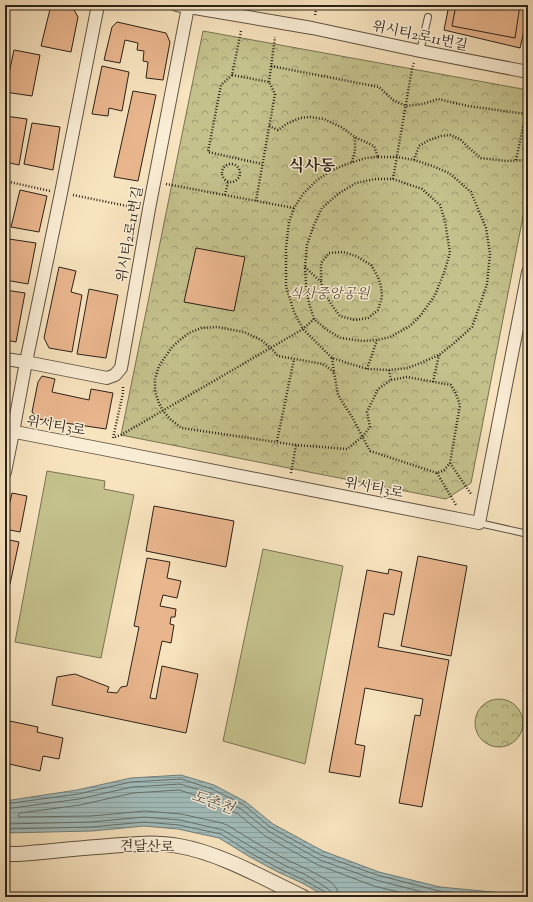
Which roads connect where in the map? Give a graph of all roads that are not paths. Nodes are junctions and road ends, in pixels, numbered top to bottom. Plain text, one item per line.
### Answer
1 (98, 5) edge
2 (182, 6) edge
3 (428, 17) dead end
4 (420, 51) junction
5 (528, 72) edge
6 (528, 272) edge
7 (5, 358) edge
8 (26, 362) junction
9 (9, 431) edge
10 (5, 472) edge
11 (478, 523) junction
12 (528, 534) edge
13 (5, 854) edge
14 (303, 897) edge

1 - 8 street
2 - 4 street, 위시티2로11번길
2 - 8 street, 위시티2로11번길
3 - 4 lane
4 - 5 street, 위시티2로11번길
6 - 11 street
7 - 8 street, 위시티2로11번길
8 - 9 street
9 - 10 street, 위시티3로
9 - 11 street, 위시티3로
11 - 12 lane
13 - 14 street, 견달산로

